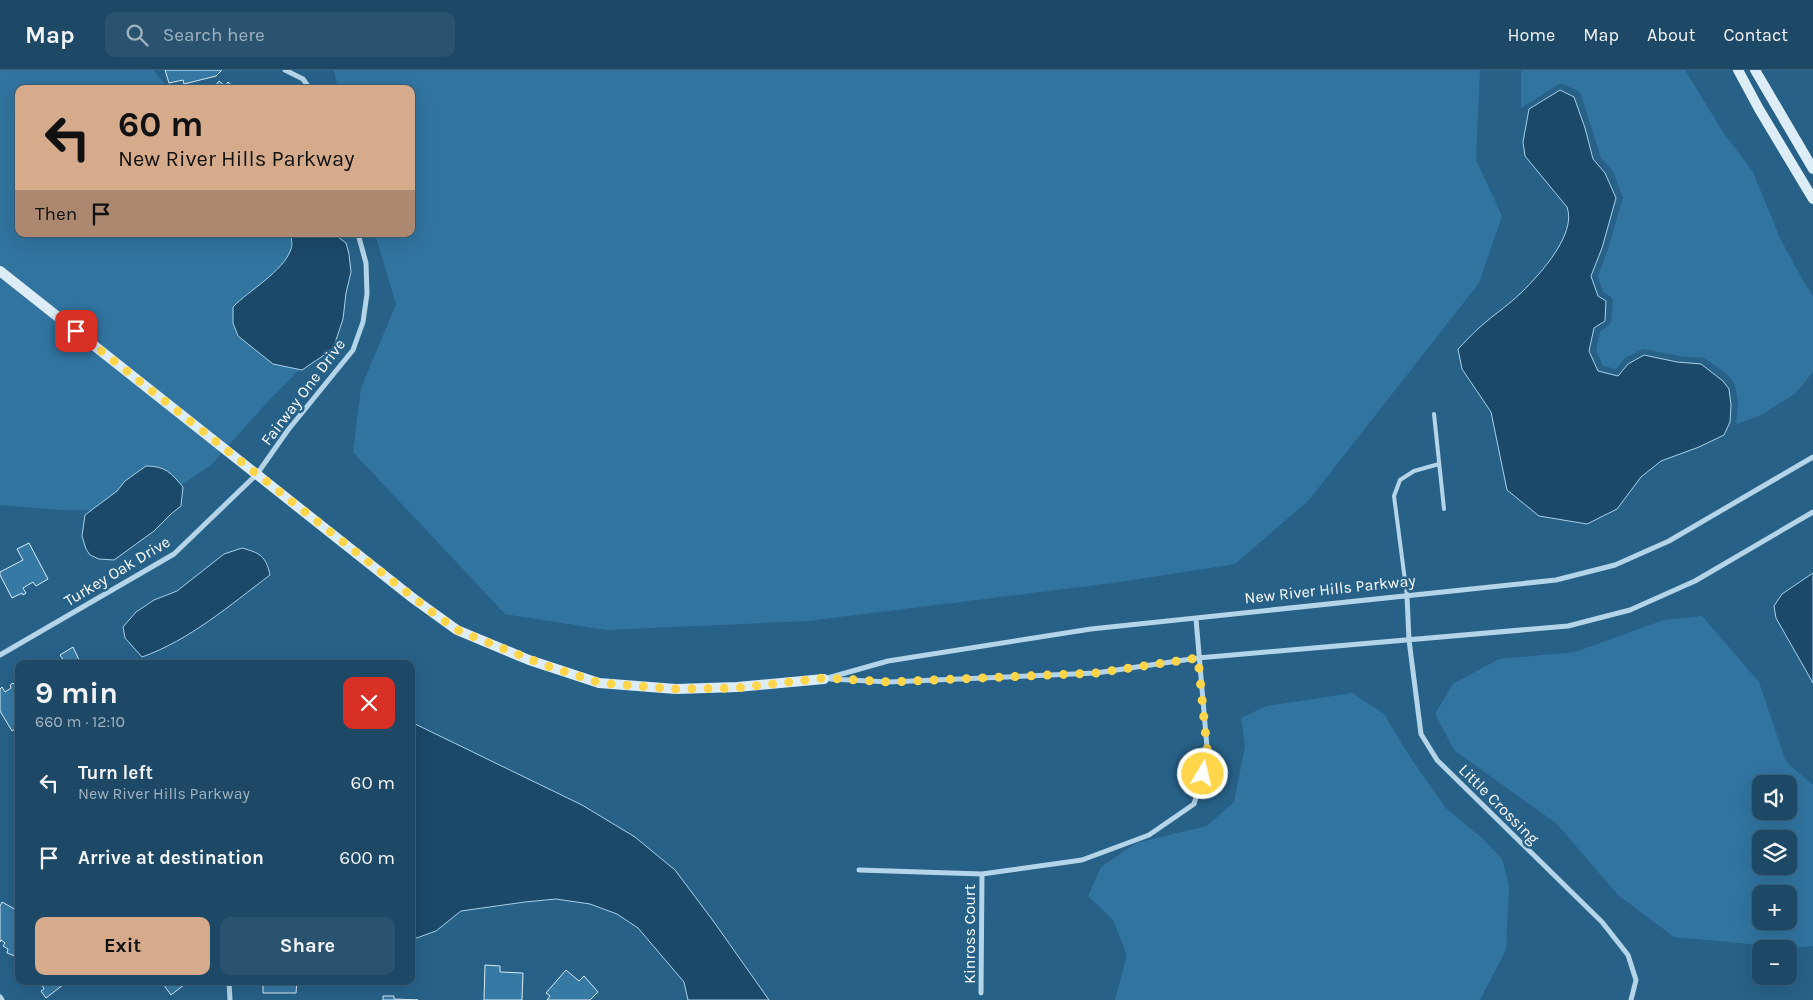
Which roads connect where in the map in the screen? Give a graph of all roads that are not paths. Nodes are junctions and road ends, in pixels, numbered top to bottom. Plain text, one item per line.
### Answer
1 (285, 70) edge
2 (1738, 70) edge
3 (1755, 70) edge
4 (307, 85) edge
5 (1813, 169) edge
6 (1813, 199) edge
7 (359, 237) edge
8 (0, 271) edge
9 (1434, 414) dead end
10 (1813, 456) edge
11 (1439, 464) junction
12 (257, 474) junction
13 (1444, 509) dead end
14 (1813, 512) edge
15 (1407, 596) junction
16 (1196, 619) junction
17 (1409, 640) junction
18 (0, 655) edge
19 (1198, 658) junction
20 (824, 678) junction
21 (859, 870) dead end
22 (982, 874) junction
23 (229, 985) edge
24 (981, 993) dead end
25 (0, 997) edge
26 (2, 1000) edge
27 (230, 1000) edge
28 (1631, 1000) edge

1 - 4 street
2 - 6 street
3 - 5 street
7 - 12 street, Fairway One Drive
8 - 12 street, New River Hills Parkway
9 - 11 lane
10 - 15 street, New River Hills Parkway
11 - 13 lane
11 - 15 lane
12 - 18 street, Turkey Oak Drive
12 - 20 street, New River Hills Parkway
14 - 17 street, New River Hills Parkway
15 - 16 street, New River Hills Parkway
15 - 17 street, Little Crossing
16 - 19 street
16 - 20 street, New River Hills Parkway
17 - 19 street, New River Hills Parkway
17 - 28 street, Little Crossing
19 - 20 street, New River Hills Parkway
19 - 22 street
21 - 22 street
22 - 24 street, Kinross Court
23 - 27 street
25 - 26 street

